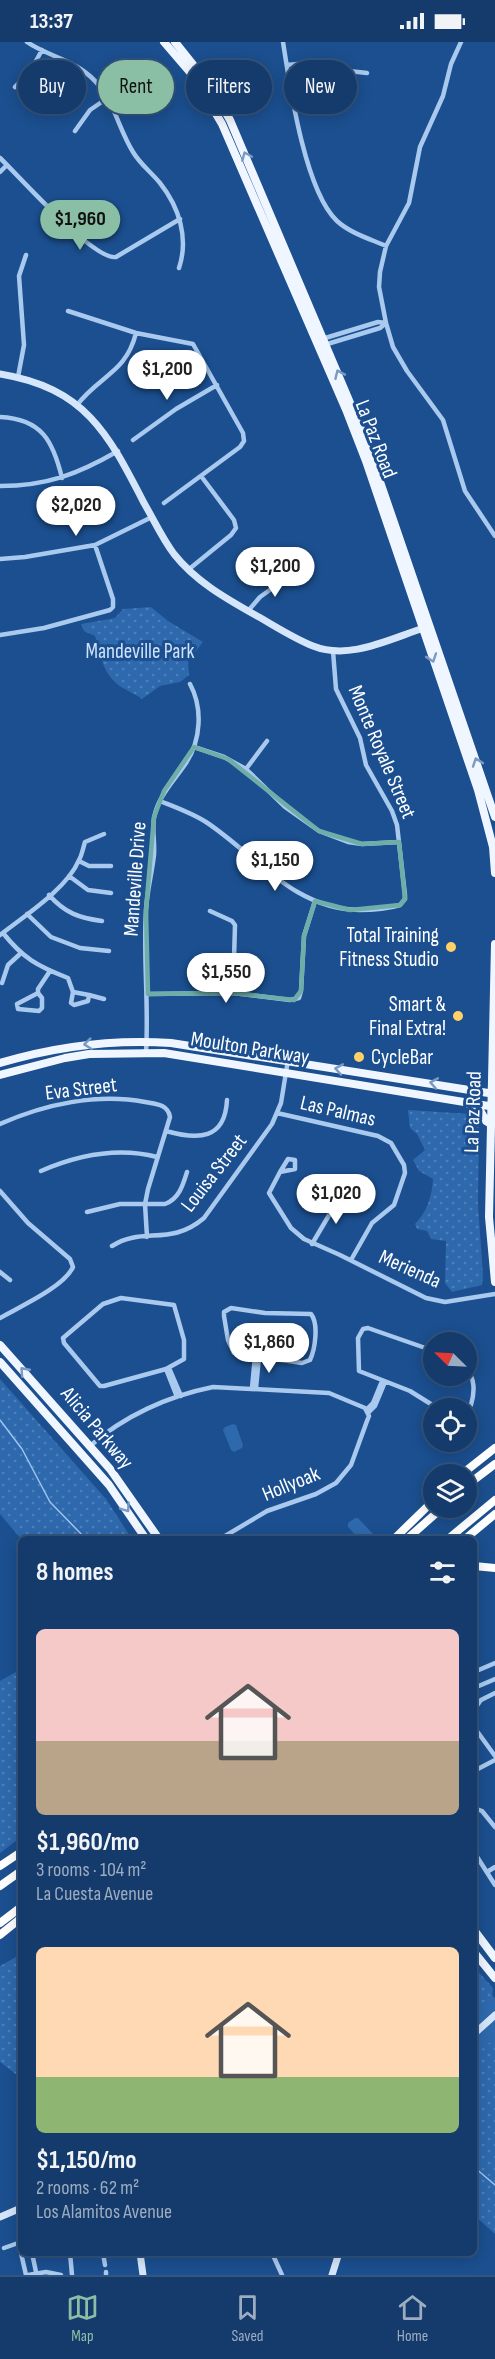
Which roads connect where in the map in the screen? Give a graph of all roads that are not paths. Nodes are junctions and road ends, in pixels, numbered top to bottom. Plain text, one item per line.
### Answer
1 (27, 42) edge
2 (164, 42) edge
3 (175, 42) edge
4 (283, 42) edge
5 (461, 42) edge
6 (42, 50) junction
7 (285, 60) edge
8 (357, 72) edge
9 (367, 73) dead end
10 (98, 83) edge
11 (15, 87) dead end
12 (98, 105) edge
13 (116, 114) edge
14 (295, 114) edge
15 (75, 131) dead end
16 (0, 158) edge
17 (7, 165) junction
18 (0, 172) edge
19 (180, 219) junction
20 (386, 246) junction
21 (26, 255) dead end
22 (179, 268) dead end
23 (68, 311) dead end
24 (386, 323) junction
25 (136, 333) junction
26 (321, 343) junction
27 (0, 374) edge
28 (18, 377) junction
29 (217, 385) junction
30 (77, 405) junction
31 (0, 417) edge
32 (133, 440) dead end
33 (118, 451) junction
34 (201, 476) junction
35 (62, 478) junction
36 (0, 486) edge
37 (164, 503) dead end
38 (152, 517) junction
39 (495, 536) edge
40 (95, 545) junction
41 (0, 559) edge
42 (188, 570) junction
43 (292, 574) dead end
44 (248, 611) junction
45 (426, 627) junction
46 (0, 635) edge
47 (333, 651) junction
48 (190, 684) dead end
49 (267, 741) dead end
50 (194, 747) junction
51 (246, 769) junction
52 (160, 801) junction
53 (495, 817) edge
54 (104, 834) dead end
55 (399, 842) junction
56 (79, 861) junction
57 (111, 866) dead end
58 (495, 866) edge
59 (495, 873) edge
60 (69, 876) junction
61 (111, 893) dead end
62 (49, 895) junction
63 (315, 901) junction
64 (210, 911) dead end
65 (27, 914) junction
66 (102, 921) dead end
67 (2, 934) edge
68 (495, 944) edge
69 (109, 951) dead end
70 (20, 954) junction
71 (50, 971) junction
72 (2, 983) dead end
73 (73, 992) junction
74 (38, 993) junction
75 (233, 993) junction
76 (148, 994) junction
77 (89, 995) junction
78 (104, 999) dead end
79 (147, 1041) junction
80 (146, 1052) junction
81 (288, 1060) junction
82 (0, 1063) edge
83 (286, 1072) junction
84 (1, 1073) edge
85 (493, 1094) edge
86 (227, 1100) dead end
87 (467, 1102) junction
88 (493, 1106) edge
89 (277, 1113) junction
90 (0, 1124) edge
91 (491, 1124) junction
92 (166, 1131) junction
93 (157, 1157) junction
94 (41, 1172) dead end
95 (187, 1172) dead end
96 (280, 1172) dead end
97 (0, 1191) edge
98 (341, 1194) dead end
99 (145, 1204) junction
100 (87, 1212) dead end
101 (147, 1237) junction
102 (312, 1244) junction
103 (112, 1246) dead end
104 (351, 1260) junction
105 (0, 1272) edge
106 (10, 1280) dead end
107 (495, 1282) edge
108 (495, 1294) edge
109 (0, 1318) edge
110 (0, 1345) edge
111 (423, 1348) edge
112 (257, 1357) junction
113 (0, 1362) edge
114 (168, 1368) junction
115 (383, 1381) junction
116 (254, 1388) junction
117 (179, 1397) junction
118 (423, 1400) edge
119 (368, 1411) junction
120 (45, 1412) junction
121 (90, 1446) junction
122 (495, 1448) edge
123 (475, 1464) edge
124 (495, 1464) edge
125 (477, 1478) edge
126 (109, 1485) junction
127 (495, 1500) edge
128 (423, 1511) edge
129 (495, 1514) edge
130 (431, 1518) edge
131 (144, 1536) edge
132 (157, 1536) edge
133 (225, 1536) edge
134 (397, 1536) edge
135 (410, 1536) edge
136 (452, 1536) edge
137 (469, 1536) edge
138 (477, 1566) edge
139 (495, 1568) edge
140 (495, 1663) edge
141 (486, 1666) junction
142 (477, 1670) edge
143 (493, 1679) edge
144 (477, 1687) edge
145 (495, 1693) edge
146 (477, 1706) edge
147 (477, 1731) edge
148 (495, 1758) edge
149 (477, 1769) edge
150 (477, 1809) edge
151 (495, 1827) edge
152 (18, 1854) edge
153 (477, 1857) edge
154 (0, 1866) edge
155 (495, 1867) edge
156 (487, 1872) junction
157 (18, 1873) edge
158 (495, 1885) edge
159 (0, 1886) edge
160 (18, 1909) edge
161 (18, 1920) edge
162 (0, 1923) edge
163 (477, 1934) edge
164 (0, 1935) edge
165 (477, 1956) edge
166 (495, 1958) edge
167 (495, 1978) edge
168 (493, 2018) edge
169 (477, 2031) edge
170 (18, 2209) edge
171 (0, 2217) edge
172 (18, 2243) edge
173 (4, 2248) dead end
174 (22, 2256) edge
175 (33, 2256) edge
176 (70, 2256) edge
177 (104, 2256) edge
178 (140, 2256) edge
179 (273, 2256) edge
180 (337, 2256) edge
181 (105, 2265) dead end
182 (36, 2272) junction
183 (27, 2275) edge
184 (61, 2275) edge
185 (72, 2275) edge
186 (142, 2275) edge
187 (282, 2275) edge
188 (332, 2275) edge

1 - 6 street
2 - 26 main road, La Paz Road
26 -> 3 main road, La Paz Road
4 - 7 street
5 - 20 street
6 - 10 street
6 - 11 street
8 - 9 street
12 - 15 street
13 - 19 street
14 - 20 street
16 - 17 street
17 - 18 street
17 - 19 street
19 - 22 street
20 - 24 street
21 - 28 street
23 - 25 street
24 - 26 street
24 - 39 street
25 - 29 street
25 - 30 street
26 - 45 main road, La Paz Road
27 - 28 street
28 - 30 street
29 - 32 street
29 - 34 street
30 - 33 street
31 - 35 street
33 - 35 street
33 - 38 street
34 - 37 street
34 - 42 street
35 - 36 street
38 - 40 street
38 - 42 street
40 - 41 street
40 - 46 street
42 - 44 street
43 - 44 street
44 - 47 street
45 - 47 street
53 -> 45 main road, La Paz Road
45 -> 58 main road, La Paz Road
47 - 55 street, Monte Royale Street
48 - 50 street, Mandeville Drive
49 - 51 street
50 - 51 street
50 - 52 street, Mandeville Drive
51 - 55 street
52 - 63 street
52 - 76 street, Mandeville Drive
54 - 56 street
55 - 63 street, Monte Royale Street
56 - 57 street
56 - 60 street
58 - 59 main road, La Paz Road
60 - 61 street
60 - 62 street
62 - 65 street
62 - 66 street
63 - 75 street
64 - 75 street
65 - 67 street
65 - 69 street
67 - 70 street
68 - 85 main road, La Paz Road
70 - 71 street
70 - 72 street
71 - 73 street
71 - 74 street
73 - 77 street
73 - 77 street
74 - 74 street
75 - 76 street
76 - 79 street, Mandeville Drive
77 - 78 street
79 - 80 street, Mandeville Drive
79 - 81 main road, Moulton Parkway
79 -> 82 main road, Moulton Parkway
80 - 83 main road, Moulton Parkway
80 - 84 main road, Moulton Parkway
81 - 83 street, Louisa Street
85 -> 81 main road, Moulton Parkway
83 - 87 main road, Moulton Parkway
83 - 89 street, Louisa Street
85 - 88 main road, La Paz Road
86 - 92 street
87 - 88 main road, Moulton Parkway
87 - 91 main road
88 - 91 main road, La Paz Road
89 - 101 street, Louisa Street
89 - 104 street, Las Palmas
90 - 92 street, Eva Street
91 - 107 main road, La Paz Road
92 - 93 street
93 - 94 street
93 - 99 street
95 - 99 street
96 - 102 street, Merienda
97 - 109 street
98 - 102 street
99 - 100 street
99 - 101 street
101 - 103 street, Louisa Street
102 - 104 street, Merienda
104 - 108 street, Merienda
105 - 106 street
121 -> 110 main road, Alicia Parkway
111 - 115 street
112 - 112 street
112 - 116 street
113 - 120 main road, Alicia Parkway
114 - 114 street
114 - 117 street
115 - 118 street
115 - 119 street, Hollyoak
116 - 117 street
116 - 119 street
117 - 121 street
119 - 133 street, Hollyoak
120 - 121 main road
120 - 126 main road, Alicia Parkway
121 - 126 main road
121 - 132 main road, Alicia Parkway
122 - 123 highway
124 - 125 highway
126 -> 131 main road, Alicia Parkway
127 - 136 highway
128 - 134 highway
129 - 137 highway
130 - 135 highway
138 - 139 highway
140 - 141 street
141 - 142 street
141 - 143 street
143 - 144 street
145 - 146 street
147 - 148 street
148 - 149 street
150 - 151 street
152 - 154 highway
153 - 156 street
155 - 156 street
156 - 158 street
157 - 159 highway
160 - 162 highway
161 - 164 highway
163 - 166 main road
165 - 167 main road
168 - 169 street
170 - 171 street
172 - 173 street
174 - 183 street
175 - 182 street
176 - 185 street
177 - 181 street
178 - 186 street
179 - 187 street
180 - 188 street
182 - 183 street
182 - 184 street

